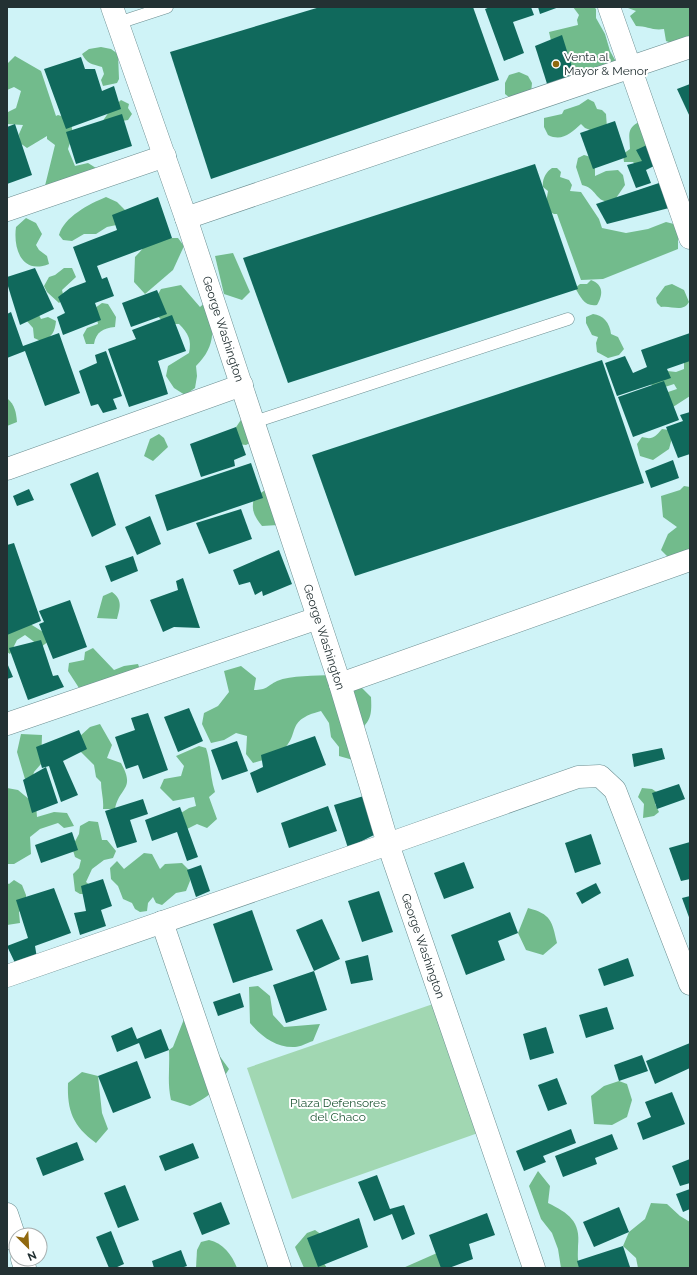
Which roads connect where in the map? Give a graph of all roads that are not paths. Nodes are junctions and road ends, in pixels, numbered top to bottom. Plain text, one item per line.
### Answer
1 (167, 7) edge
2 (609, 7) edge
3 (115, 15) edge
4 (690, 47) edge
5 (630, 68) junction
6 (164, 156) junction
7 (7, 210) edge
8 (186, 218) junction
9 (690, 238) edge
10 (568, 319) dead end
11 (242, 385) junction
12 (254, 422) junction
13 (7, 469) edge
14 (690, 560) edge
15 (318, 618) junction
16 (340, 684) junction
17 (7, 724) edge
18 (388, 844) junction
19 (162, 922) junction
20 (7, 976) edge
21 (690, 984) edge
22 (7, 1214) edge
23 (12, 1227) edge
24 (280, 1268) edge
25 (534, 1268) edge

1 - 3 lane
2 - 5 street
3 - 6 street, George Washington
4 - 5 street
5 - 8 street
5 - 9 street
6 - 7 street
6 - 8 street, George Washington
8 - 11 street, George Washington
10 - 12 lane
11 - 12 street, George Washington
11 - 13 street
12 - 15 street, George Washington
14 - 16 street
15 - 16 street, George Washington
15 - 17 street
16 - 18 street, George Washington
18 - 19 street
18 - 21 street
18 - 25 street, George Washington
19 - 20 street
19 - 24 street
22 - 23 street

